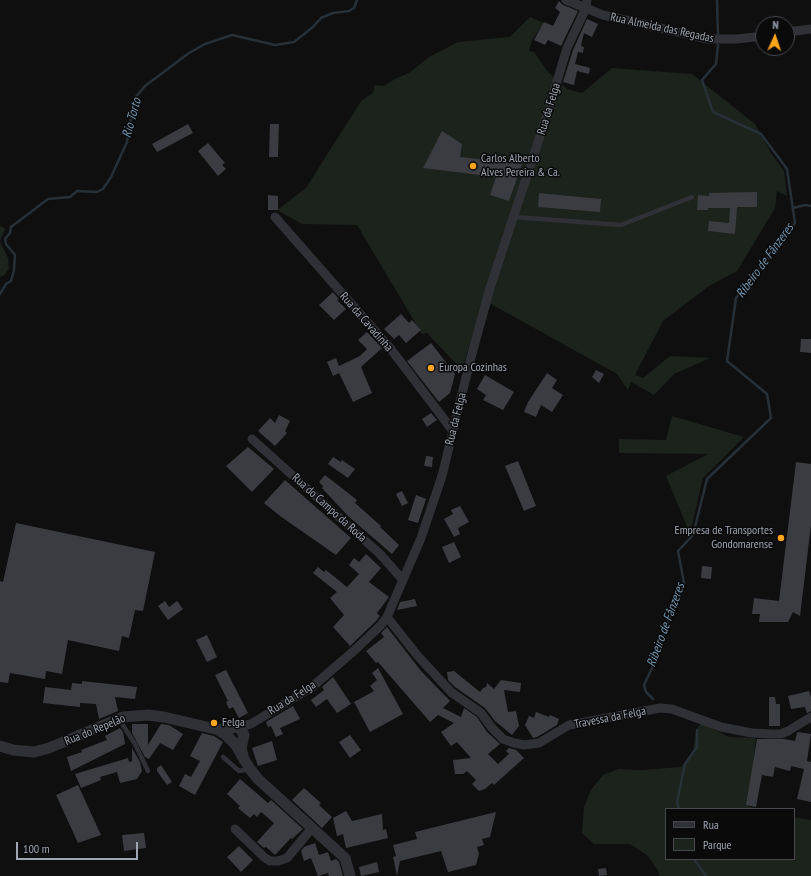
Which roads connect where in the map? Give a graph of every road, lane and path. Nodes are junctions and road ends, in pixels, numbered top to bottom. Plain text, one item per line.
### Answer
1 (566, 0) edge
2 (587, 4) edge
3 (811, 29) edge
4 (795, 31) edge
5 (755, 37) edge
6 (692, 197) dead end
7 (275, 217) dead end
8 (514, 217) junction
9 (453, 431) junction
10 (252, 439) dead end
11 (402, 579) junction
12 (387, 616) junction
13 (811, 717) edge
14 (119, 719) junction
15 (236, 735) junction
16 (0, 746) edge
17 (223, 757) dead end
18 (247, 764) junction
19 (148, 771) dead end
20 (235, 828) dead end
21 (312, 828) junction
22 (350, 876) edge

1 - 2 street, Rua Almeida das Regadas
2 - 5 street, Rua Almeida das Regadas
2 - 8 street, Rua da Felga
3 - 4 street
6 - 8 lane
7 - 9 street, Rua da Cavadinha
8 - 9 street, Rua da Felga
9 - 11 street, Rua da Felga
10 - 11 street, Rua do Campo da Roda
11 - 12 street, Rua da Felga
12 - 13 street, Travessa da Felga
12 - 15 street, Rua da Felga
14 - 15 street, Rua do Repelão
14 - 16 street, Rua do Repelão
14 - 19 lane
15 - 18 street
17 - 18 lane
18 - 21 street
20 - 21 street
21 - 22 street

